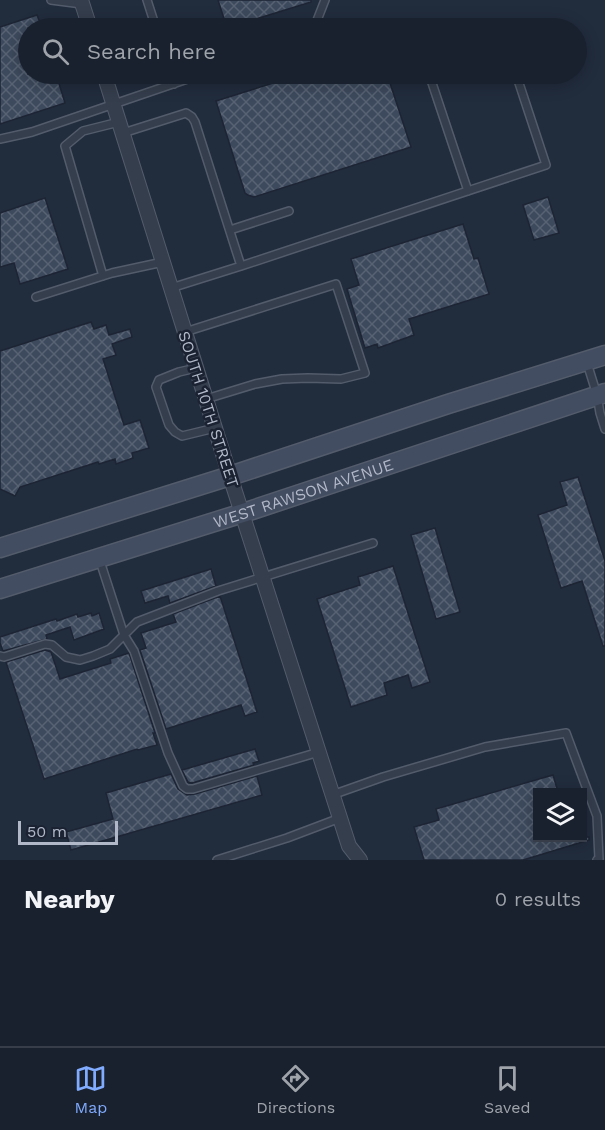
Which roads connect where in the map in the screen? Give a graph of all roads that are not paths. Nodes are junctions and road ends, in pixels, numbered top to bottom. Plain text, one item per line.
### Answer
1 (51, 0) edge
2 (147, 0) edge
3 (325, 0) edge
4 (81, 2) edge
5 (87, 18) edge
6 (153, 18) edge
7 (318, 18) edge
8 (107, 84) edge
9 (174, 84) edge
10 (432, 84) edge
11 (519, 84) edge
12 (113, 103) junction
13 (121, 128) junction
14 (0, 139) edge
15 (468, 191) junction
16 (289, 211) dead end
17 (230, 230) junction
18 (163, 262) junction
19 (241, 266) junction
20 (104, 276) junction
21 (171, 288) junction
22 (36, 297) dead end
23 (185, 332) junction
24 (605, 355) edge
25 (587, 361) junction
26 (196, 368) junction
27 (601, 394) edge
28 (206, 399) junction
29 (215, 428) junction
30 (605, 429) edge
31 (230, 476) junction
32 (243, 513) junction
33 (373, 543) dead end
34 (0, 548) edge
35 (99, 558) junction
36 (263, 578) junction
37 (0, 590) edge
38 (124, 635) junction
39 (0, 656) edge
40 (319, 752) junction
41 (332, 795) junction
42 (340, 818) junction
43 (348, 853) edge
44 (217, 860) edge
45 (360, 860) edge
46 (597, 860) edge

1 - 4 lane
2 - 6 lane
3 - 7 lane
4 - 5 street
8 - 12 street, SOUTH 10TH STREET
9 - 12 lane
10 - 15 lane
11 - 15 lane
12 - 13 street, SOUTH 10TH STREET
12 - 14 lane
13 - 17 lane
13 - 18 street, SOUTH 10TH STREET
13 - 20 lane
15 - 19 lane
16 - 17 lane
17 - 19 lane
18 - 20 lane
18 - 21 street, SOUTH 10TH STREET
19 - 21 lane
20 - 22 lane
21 - 23 street, SOUTH 10TH STREET
23 - 26 street, SOUTH 10TH STREET
23 - 28 lane
24 - 25 main road
25 - 27 lane
25 - 31 main road
26 - 28 street, SOUTH 10TH STREET
26 - 29 lane
27 - 30 lane
27 - 32 main road, WEST RAWSON AVENUE
28 - 29 street, SOUTH 10TH STREET
29 - 31 street, SOUTH 10TH STREET
31 - 32 street, SOUTH 10TH STREET
31 - 34 main road
32 - 35 main road, WEST RAWSON AVENUE
32 - 36 street, SOUTH 10TH STREET
33 - 36 lane
35 - 37 main road, WEST RAWSON AVENUE
35 - 38 lane
36 - 38 lane
36 - 40 street, SOUTH 10TH STREET
38 - 39 lane
38 - 40 lane
40 - 41 street, SOUTH 10TH STREET
41 - 42 street, SOUTH 10TH STREET
41 - 46 lane
42 - 43 street, SOUTH 10TH STREET
42 - 44 lane
43 - 45 street, SOUTH 10TH STREET

